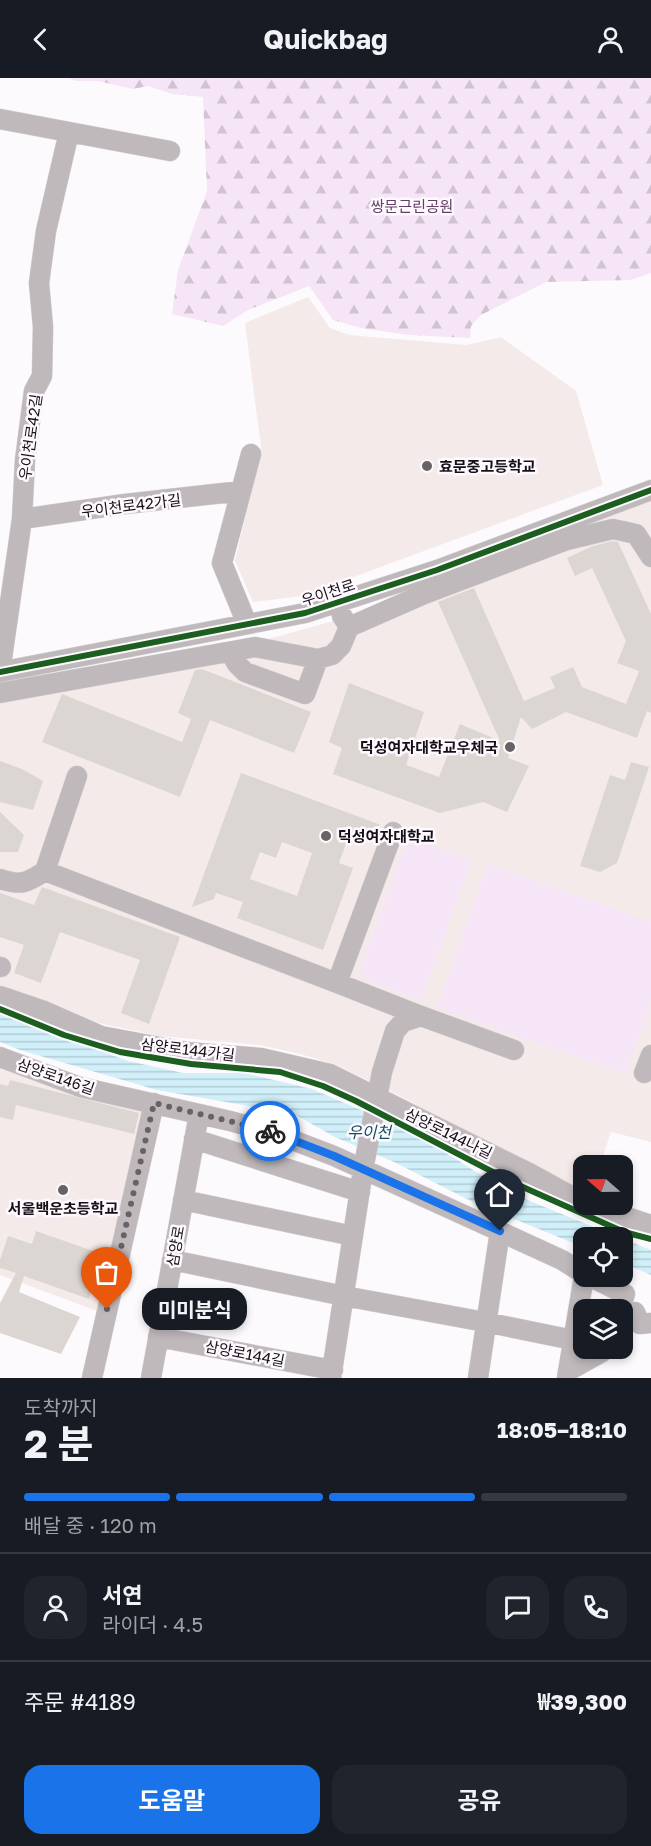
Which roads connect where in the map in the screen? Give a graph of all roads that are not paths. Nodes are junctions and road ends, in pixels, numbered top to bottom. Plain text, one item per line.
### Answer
1 (0, 119) edge
2 (69, 132) junction
3 (170, 151) dead end
4 (250, 454) dead end
5 (651, 490) edge
6 (241, 491) junction
7 (22, 519) junction
8 (651, 557) edge
9 (334, 603) junction
10 (247, 624) junction
11 (349, 627) junction
12 (230, 652) junction
13 (318, 659) junction
14 (0, 672) edge
15 (0, 693) edge
16 (77, 776) dead end
17 (393, 832) dead end
18 (45, 871) junction
19 (0, 879) edge
20 (338, 982) junction
21 (0, 996) edge
22 (421, 1016) junction
23 (514, 1050) dead end
24 (0, 1057) edge
25 (377, 1098) junction
26 (154, 1103) junction
27 (199, 1114) junction
28 (194, 1139) junction
29 (363, 1170) junction
30 (360, 1192) junction
31 (573, 1197) edge
32 (183, 1200) junction
33 (623, 1215) edge
34 (651, 1224) edge
35 (500, 1231) junction
36 (353, 1236) junction
37 (172, 1260) junction
38 (573, 1267) edge
39 (601, 1287) edge
40 (344, 1296) junction
41 (618, 1299) edge
42 (485, 1322) junction
43 (158, 1336) junction
44 (573, 1340) joint
45 (591, 1359) edge
46 (332, 1374) edge
47 (568, 1374) edge
48 (92, 1378) edge
49 (151, 1378) edge
50 (478, 1378) edge

1 - 2 street
2 - 3 street
2 - 7 street, 우이천로42길
4 - 6 street
5 - 9 street, 우이천로
6 - 7 street, 우이천로42가길
6 - 10 street
7 - 14 street, 우이천로42길
8 - 11 street
9 - 10 street, 우이천로
9 - 11 street
10 - 14 street, 우이천로
11 - 13 street
12 - 13 street
12 - 13 street
12 - 15 street
16 - 18 street
17 - 20 street
18 - 19 street
18 - 20 street
20 - 22 street
21 - 25 street, 삼양로144가길
22 - 23 street
22 - 25 street, 삼양로144길
24 - 26 street, 삼양로146길
25 - 29 street, 삼양로144길
25 - 31 street, 삼양로144나길
26 - 27 street
26 - 48 street
27 - 28 street, 삼양로
27 - 29 street
28 - 30 street
28 - 32 street, 삼양로
29 - 30 street, 삼양로144길
29 - 35 street
30 - 36 street, 삼양로144길
32 - 36 street
32 - 37 street, 삼양로
33 - 34 street
35 - 38 street
35 - 42 street
36 - 40 street, 삼양로144길
37 - 40 street
37 - 43 street, 삼양로
39 - 41 street
40 - 42 street
40 - 46 street, 삼양로144길
42 - 44 street
42 - 50 street
43 - 46 street, 삼양로144길
43 - 49 street, 삼양로
44 - 47 street
45 - 47 street

